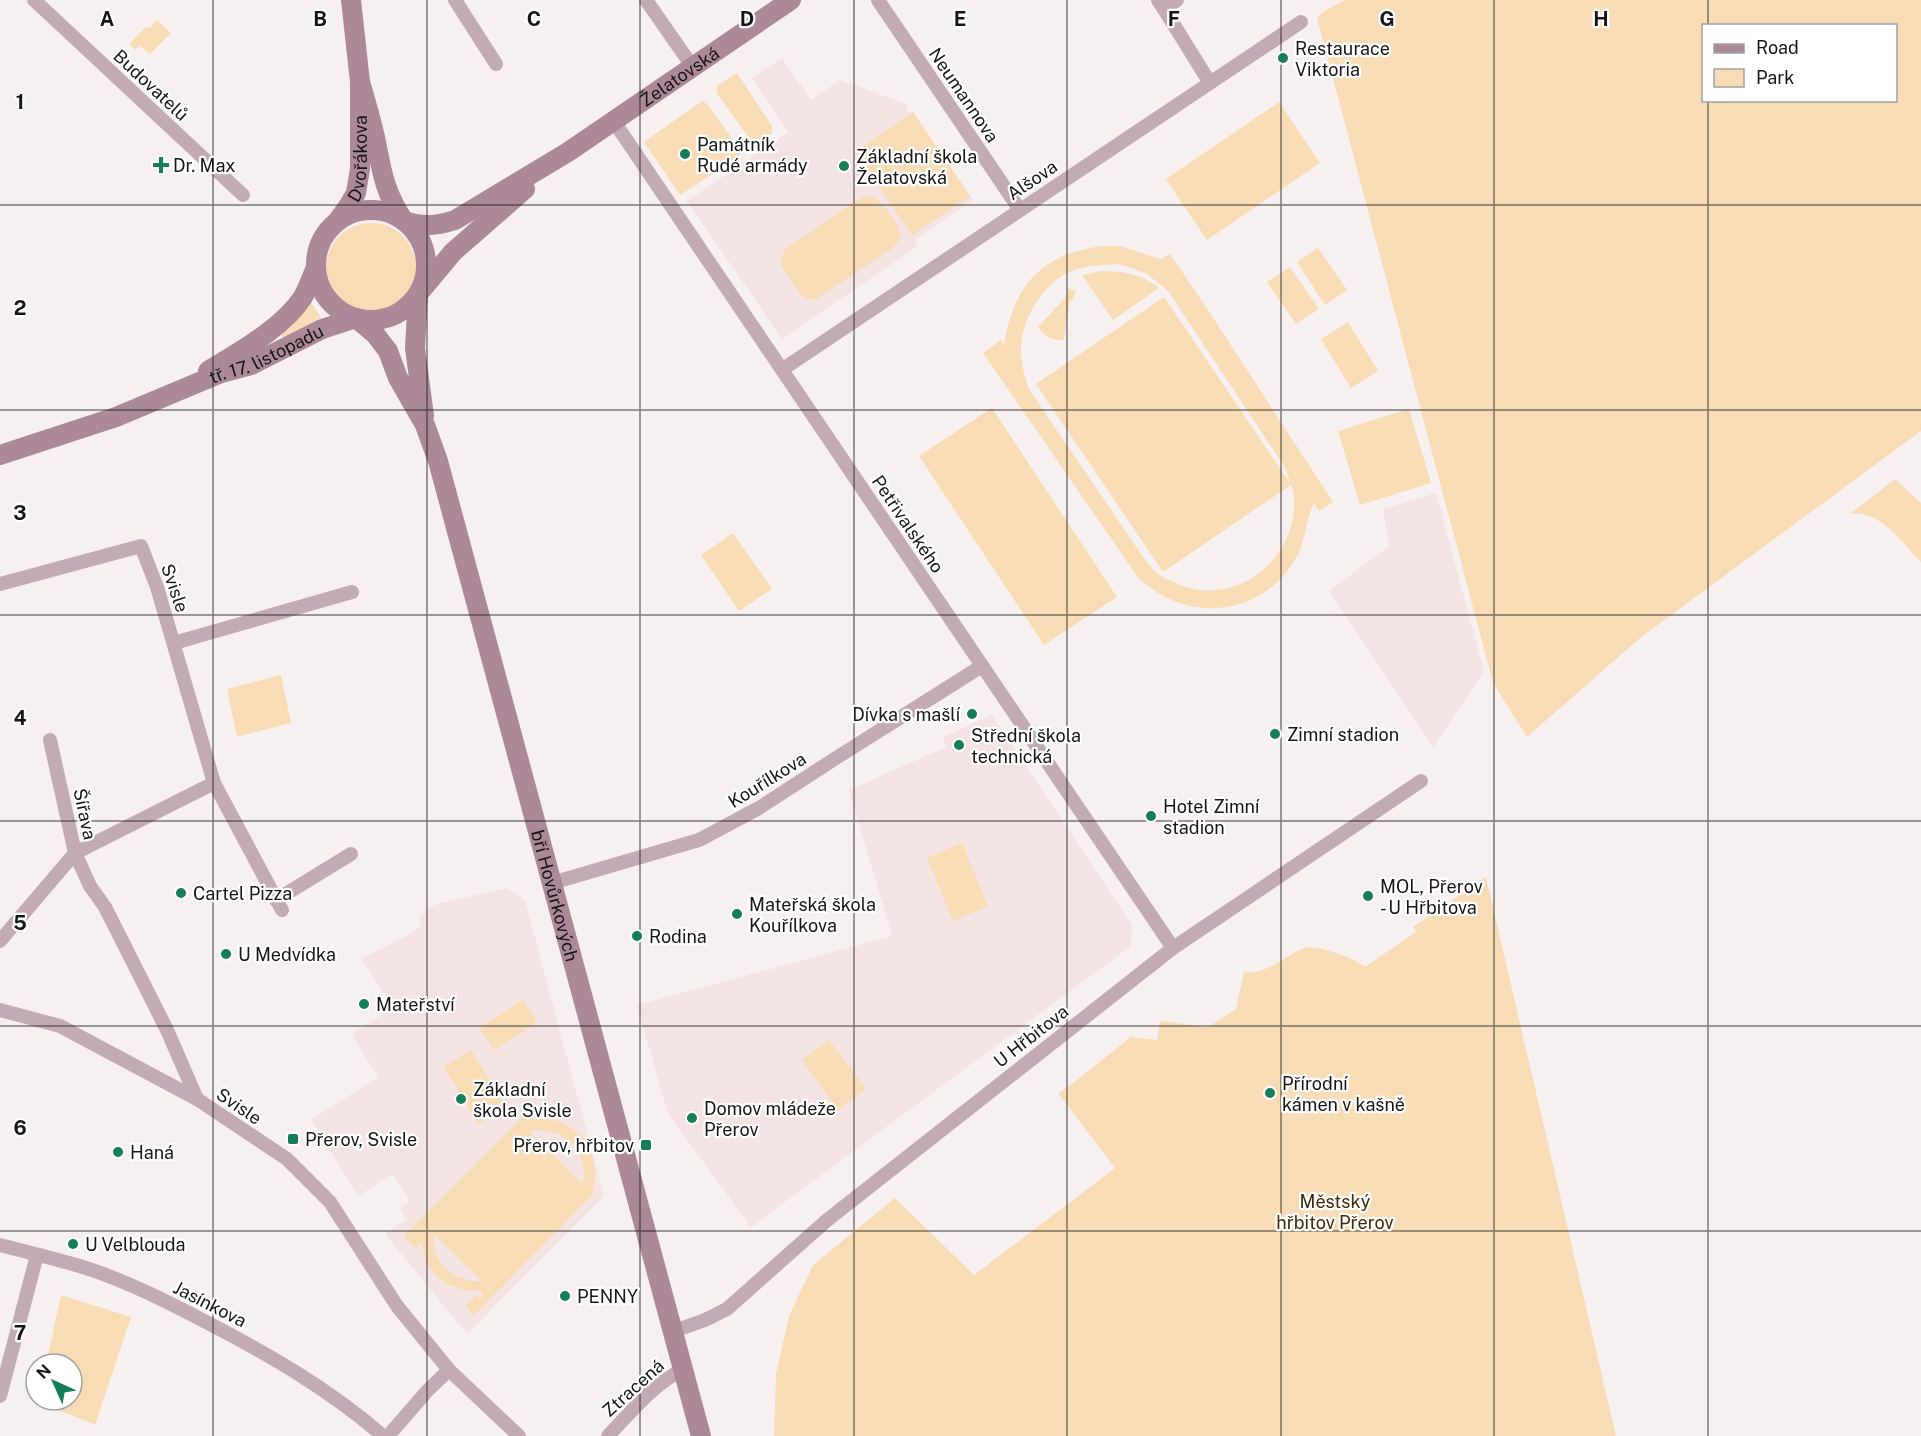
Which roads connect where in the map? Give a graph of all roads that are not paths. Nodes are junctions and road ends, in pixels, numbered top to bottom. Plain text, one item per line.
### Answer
1 (34, 0) edge
2 (351, 0) edge
3 (455, 0) edge
4 (646, 0) edge
5 (791, 0) edge
6 (878, 0) edge
7 (1177, 0) edge
8 (1161, 4) edge
9 (1301, 22) dead end
10 (496, 63) dead end
11 (692, 66) junction
12 (360, 82) junction
13 (1210, 82) junction
14 (613, 120) junction
15 (568, 152) junction
16 (243, 195) dead end
17 (1020, 210) junction
18 (404, 220) junction
19 (332, 227) junction
20 (316, 267) junction
21 (418, 294) junction
22 (356, 318) junction
23 (783, 369) junction
24 (176, 392) junction
25 (425, 425) junction
26 (0, 455) edge
27 (0, 584) edge
28 (352, 592) dead end
29 (174, 643) junction
30 (982, 666) junction
31 (50, 740) dead end
32 (1421, 781) dead end
33 (214, 783) junction
34 (75, 853) junction
35 (351, 854) dead end
36 (552, 883) junction
37 (0, 941) edge
38 (1173, 948) junction
39 (0, 1010) edge
40 (197, 1099) junction
41 (0, 1245) edge
42 (37, 1255) junction
43 (674, 1331) junction
44 (684, 1369) junction
45 (449, 1370) junction
46 (0, 1396) edge
47 (383, 1436) edge
48 (388, 1436) edge
49 (519, 1436) edge
50 (608, 1436) edge
51 (701, 1436) edge

1 - 16 street, Budovatelů
2 - 12 main road, Dvořákova
3 - 10 street
4 - 11 street
5 - 11 main road, Želatovská
6 - 17 street, Neumannova
7 - 8 street
8 - 13 street
9 - 13 street, Alšova
11 - 14 main road, Želatovská
12 - 18 main road, Dvořákova
12 - 19 main road, Dvořákova
13 - 17 street, Alšova
14 - 15 main road, Želatovská
14 - 23 street, Petřivalského
15 - 18 main road, Želatovská
15 - 21 main road, Želatovská
17 - 23 street, Alšova
18 - 19 main road
18 - 21 main road
19 - 20 main road
20 - 22 main road
20 - 24 main road, tř. 17. listopadu
21 - 22 main road
21 - 25 main road, bří Hovůrkových
22 - 24 main road, tř. 17. listopadu
22 - 25 main road, bří Hovůrkových
23 - 30 street, Petřivalského
24 - 26 main road, tř. 17. listopadu
25 - 36 main road, bří Hovůrkových
27 - 29 street, Svisle
28 - 29 street
29 - 33 street, Svisle
30 - 36 street, Kouřílkova
30 - 38 street, Petřivalského
31 - 34 street, Šířava
32 - 38 street, U Hřbitova
33 - 34 street
33 - 35 street, Svisle
34 - 37 street, Šířava
34 - 40 street, Svisle
36 - 43 main road, bří Hovůrkových
38 - 43 street, U Hřbitova
39 - 40 street
40 - 45 street, Svisle
41 - 42 street, Jasínkova
42 - 46 street
42 - 47 street, Jasínkova
43 - 44 main road, bří Hovůrkových
44 - 50 street, Ztracená
44 - 51 main road, bří Hovůrkových
45 - 48 street
45 - 49 street, Svisle

